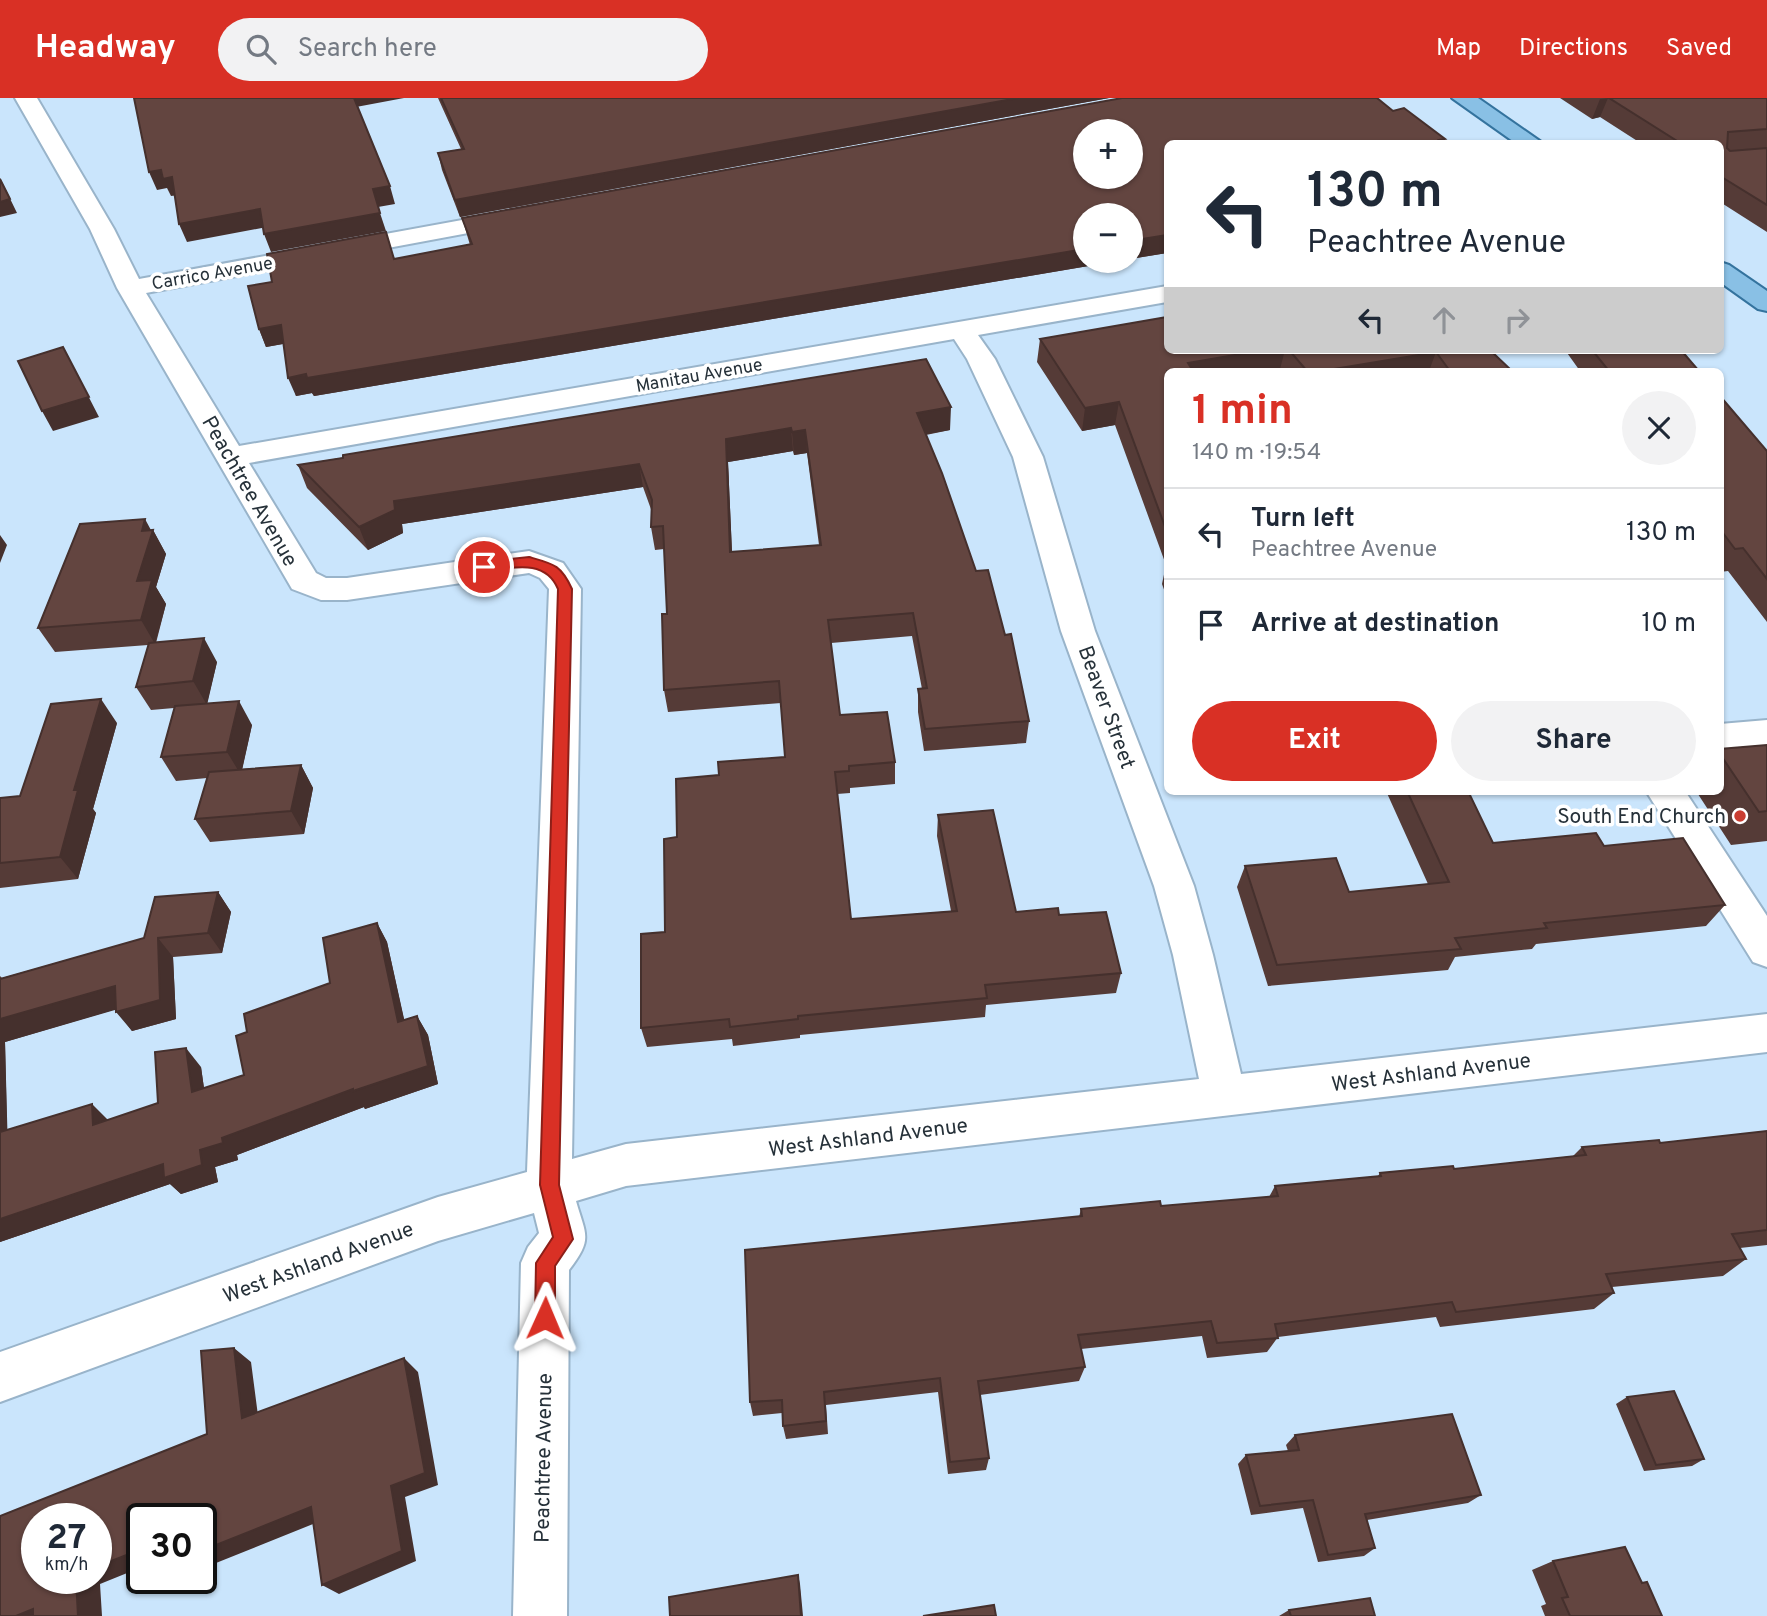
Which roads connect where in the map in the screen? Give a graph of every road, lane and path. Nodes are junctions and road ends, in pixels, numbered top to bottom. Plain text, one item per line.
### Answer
1 (26, 98) edge
2 (1463, 98) edge
3 (1526, 140) edge
4 (542, 212) edge
5 (1724, 273) edge
6 (130, 288) junction
7 (1164, 295) edge
8 (1767, 303) edge
9 (961, 330) junction
10 (230, 457) junction
11 (1767, 733) edge
12 (1724, 737) edge
13 (1668, 795) edge
14 (1767, 950) edge
15 (1767, 1033) edge
16 (1224, 1096) junction
17 (550, 1185) junction
18 (0, 1377) edge
19 (540, 1616) edge

1 - 6 street, Peachtree Avenue
2 - 3 main road
4 - 6 street, Carrico Avenue
5 - 8 main road
6 - 10 street, Peachtree Avenue
7 - 9 street, Manitau Avenue
9 - 10 street, Manitau Avenue
9 - 16 street, Beaver Street
10 - 17 street, Peachtree Avenue
11 - 12 street
13 - 14 street
15 - 16 street, West Ashland Avenue
16 - 17 street, West Ashland Avenue
17 - 18 street, West Ashland Avenue
17 - 19 street, Peachtree Avenue

